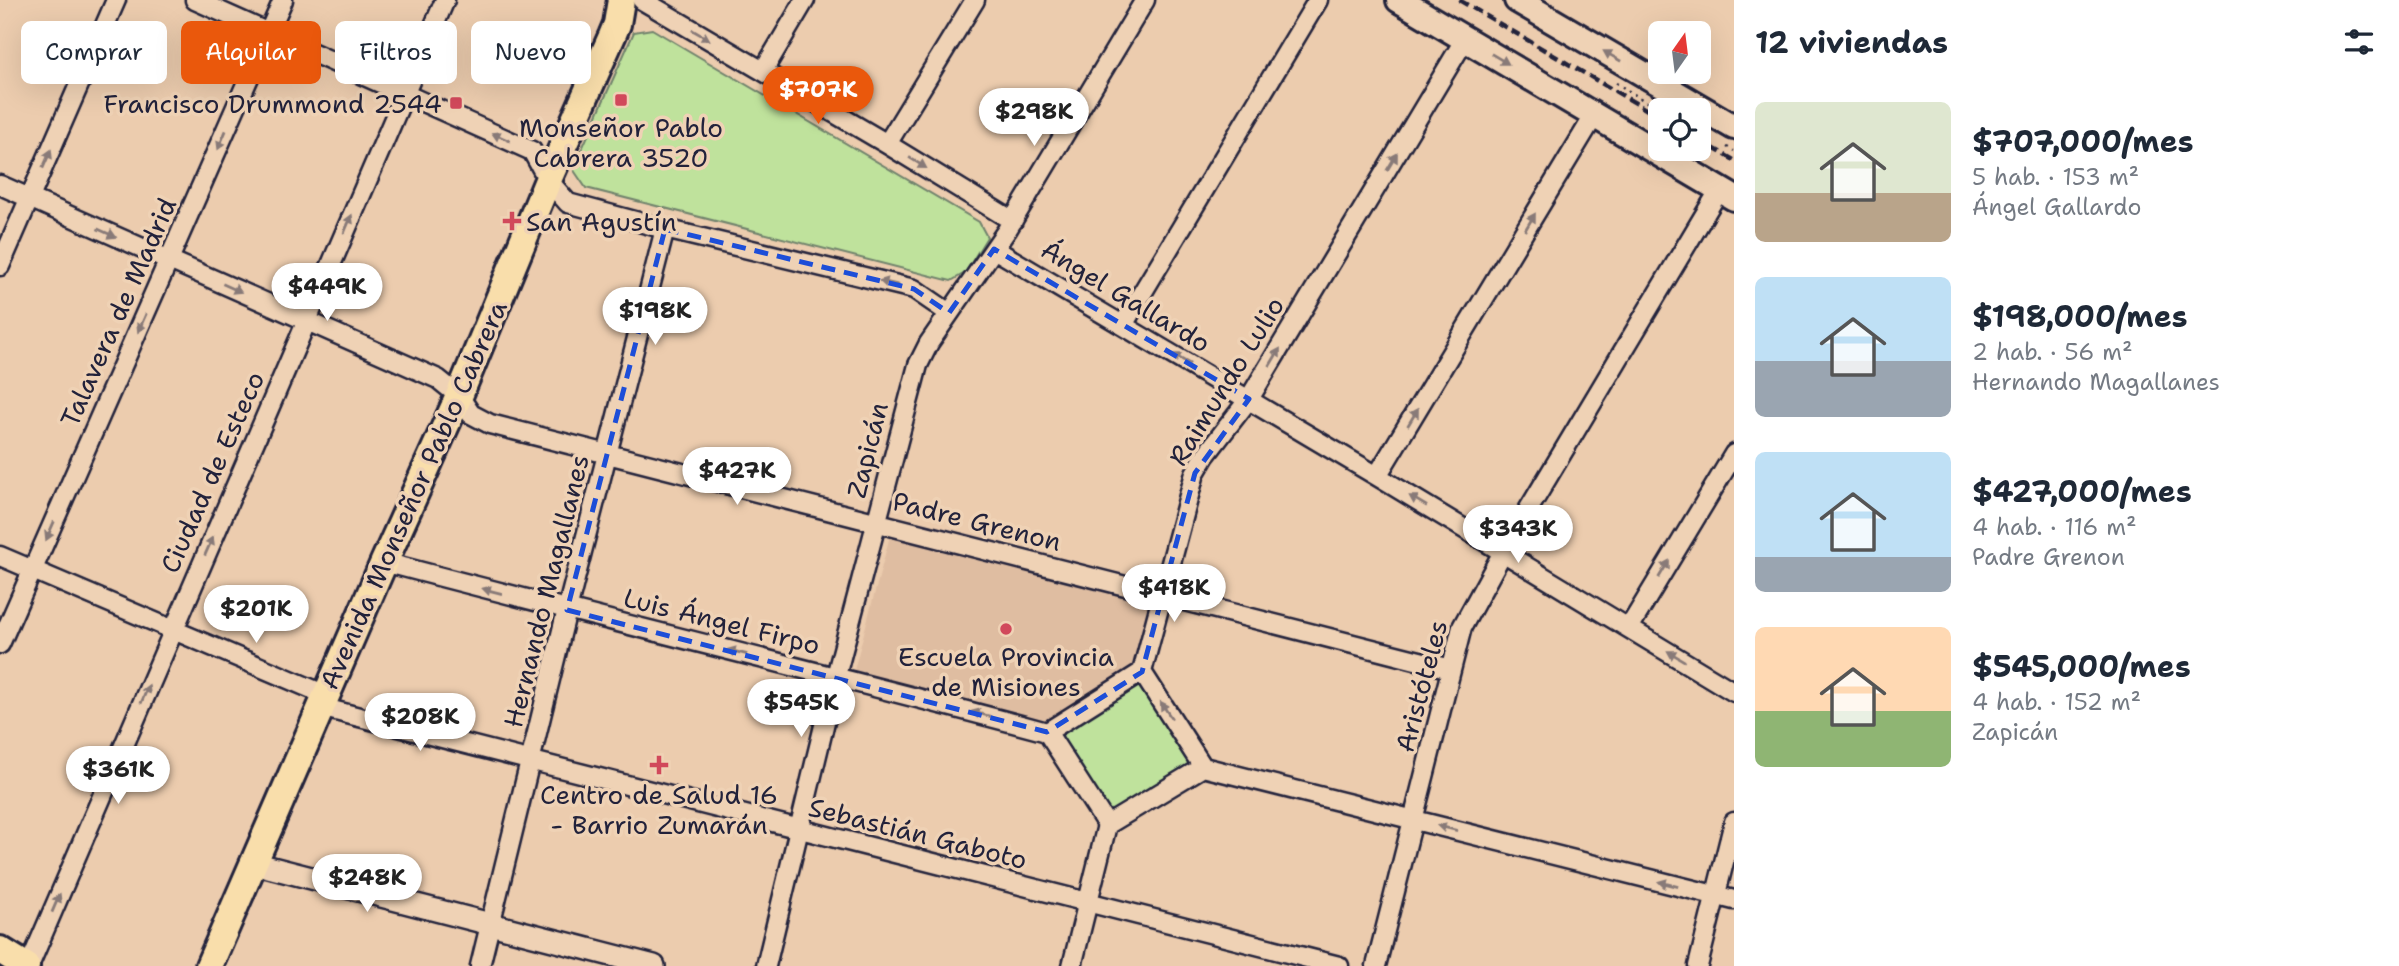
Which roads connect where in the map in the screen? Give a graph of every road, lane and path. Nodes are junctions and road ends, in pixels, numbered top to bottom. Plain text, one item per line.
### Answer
1 (116, 0) edge
2 (195, 0) edge
3 (282, 0) edge
4 (445, 0) edge
5 (636, 0) edge
6 (642, 0) edge
7 (805, 0) edge
8 (975, 0) edge
9 (1145, 0) edge
10 (1318, 0) edge
11 (1399, 0) edge
12 (1517, 0) edge
13 (619, 12) edge
14 (244, 21) edge
15 (273, 21) edge
16 (1465, 38) junction
17 (321, 55) edge
18 (763, 71) junction
19 (247, 84) edge
20 (404, 93) junction
21 (1594, 116) junction
22 (1734, 127) edge
23 (887, 144) junction
24 (548, 180) junction
25 (0, 185) edge
26 (1727, 193) edge
27 (30, 198) junction
28 (1013, 221) junction
29 (665, 229) junction
30 (994, 248) junction
31 (170, 261) junction
32 (0, 266) edge
33 (949, 313) junction
34 (307, 321) junction
35 (1123, 325) junction
36 (459, 396) junction
37 (1249, 399) junction
38 (1734, 454) edge
39 (607, 455) junction
40 (1377, 476) junction
41 (876, 522) junction
42 (1503, 552) junction
43 (0, 556) edge
44 (384, 562) junction
45 (32, 570) junction
46 (1161, 594) junction
47 (567, 610) junction
48 (1629, 628) junction
49 (172, 631) junction
50 (0, 644) edge
51 (1451, 669) junction
52 (1142, 672) junction
53 (836, 676) junction
54 (1734, 692) edge
55 (323, 701) junction
56 (1047, 732) junction
57 (530, 762) junction
58 (1203, 767) junction
59 (1414, 820) junction
60 (1734, 822) edge
61 (1107, 825) junction
62 (800, 830) junction
63 (253, 863) junction
64 (1716, 896) junction
65 (1734, 900) edge
66 (1087, 903) junction
67 (491, 925) junction
68 (0, 950) edge
69 (27, 966) edge
70 (209, 966) edge
71 (480, 966) edge
72 (654, 966) edge
73 (766, 966) edge
74 (1072, 966) edge
75 (1339, 966) edge
76 (1376, 966) edge
77 (1698, 966) edge

27 -> 1 street
2 - 14 street
3 - 15 street, Talavera de Madrid
4 - 20 street, Ciudad de Esteco
5 - 13 main road, Avenida Monseñor Pablo Cabrera
6 -> 18 street
7 - 18 street
8 - 23 street
9 - 28 street, Zapicán
10 - 35 street
11 - 16 main road
22 -> 12 main road
13 - 24 main road, Avenida Monseñor Pablo Cabrera
16 -> 21 main road
37 -> 16 street, Raimundo Lulio
17 - 20 street
18 - 23 street
19 -> 31 street, Talavera de Madrid
24 -> 20 street
34 -> 20 street, Ciudad de Esteco
21 - 26 main road
40 -> 21 street
23 -> 28 street
24 - 29 street
24 - 36 main road, Avenida Monseñor Pablo Cabrera
25 - 27 street, Padre Grenon
26 - 42 street, Aristóteles
27 -> 31 street, Padre Grenon
27 - 32 street
28 - 30 street, Zapicán
33 -> 29 street
29 - 39 street, Hernando Magallanes
30 - 33 street, Zapicán
30 - 35 street, Ángel Gallardo
31 -> 34 street, Padre Grenon
31 -> 45 street, Talavera de Madrid
33 - 41 street, Zapicán
34 - 36 street, Padre Grenon
49 -> 34 street, Ciudad de Esteco
37 -> 35 street, Ángel Gallardo
36 - 39 street, Padre Grenon
36 - 44 main road, Avenida Monseñor Pablo Cabrera
37 - 40 street, Ángel Gallardo
37 - 46 street, Raimundo Lulio
48 -> 38 street
39 - 41 street, Padre Grenon
39 - 47 street, Hernando Magallanes
42 -> 40 street, Ángel Gallardo
41 - 46 street, Padre Grenon
41 - 53 street, Zapicán
42 - 48 street, Ángel Gallardo
42 - 51 street, Aristóteles
43 - 45 street, Sebastián Gaboto
47 -> 44 street, Luis Ángel Firpo
44 - 55 main road, Avenida Monseñor Pablo Cabrera
45 - 49 street, Sebastián Gaboto
45 - 50 street, Talavera de Madrid
46 - 51 street, Padre Grenon
46 - 52 street, Raimundo Lulio
53 -> 47 street, Luis Ángel Firpo
47 - 57 street, Hernando Magallanes
54 -> 48 street, Ángel Gallardo
49 - 55 street, Sebastián Gaboto
69 -> 49 street, Ciudad de Esteco
51 - 59 street, Aristóteles
52 - 56 street
58 -> 52 street
56 -> 53 street, Luis Ángel Firpo
53 - 62 street, Zapicán
55 - 57 street, Sebastián Gaboto
55 - 63 main road, Avenida Monseñor Pablo Cabrera
56 - 61 street
57 - 62 street, Sebastián Gaboto
57 - 67 street, Hernando Magallanes
58 - 59 street
58 - 61 street
64 -> 59 street
59 - 76 street, Aristóteles
60 - 64 street
61 - 66 street
62 - 66 street, Sebastián Gaboto
62 - 73 street, Zapicán
63 - 67 street
63 - 70 main road, Avenida Monseñor Pablo Cabrera
64 - 65 street
64 - 77 street
66 - 74 street
66 - 75 street, Sebastián Gaboto
67 - 71 street, Hernando Magallanes
67 - 72 street
68 - 69 main road

